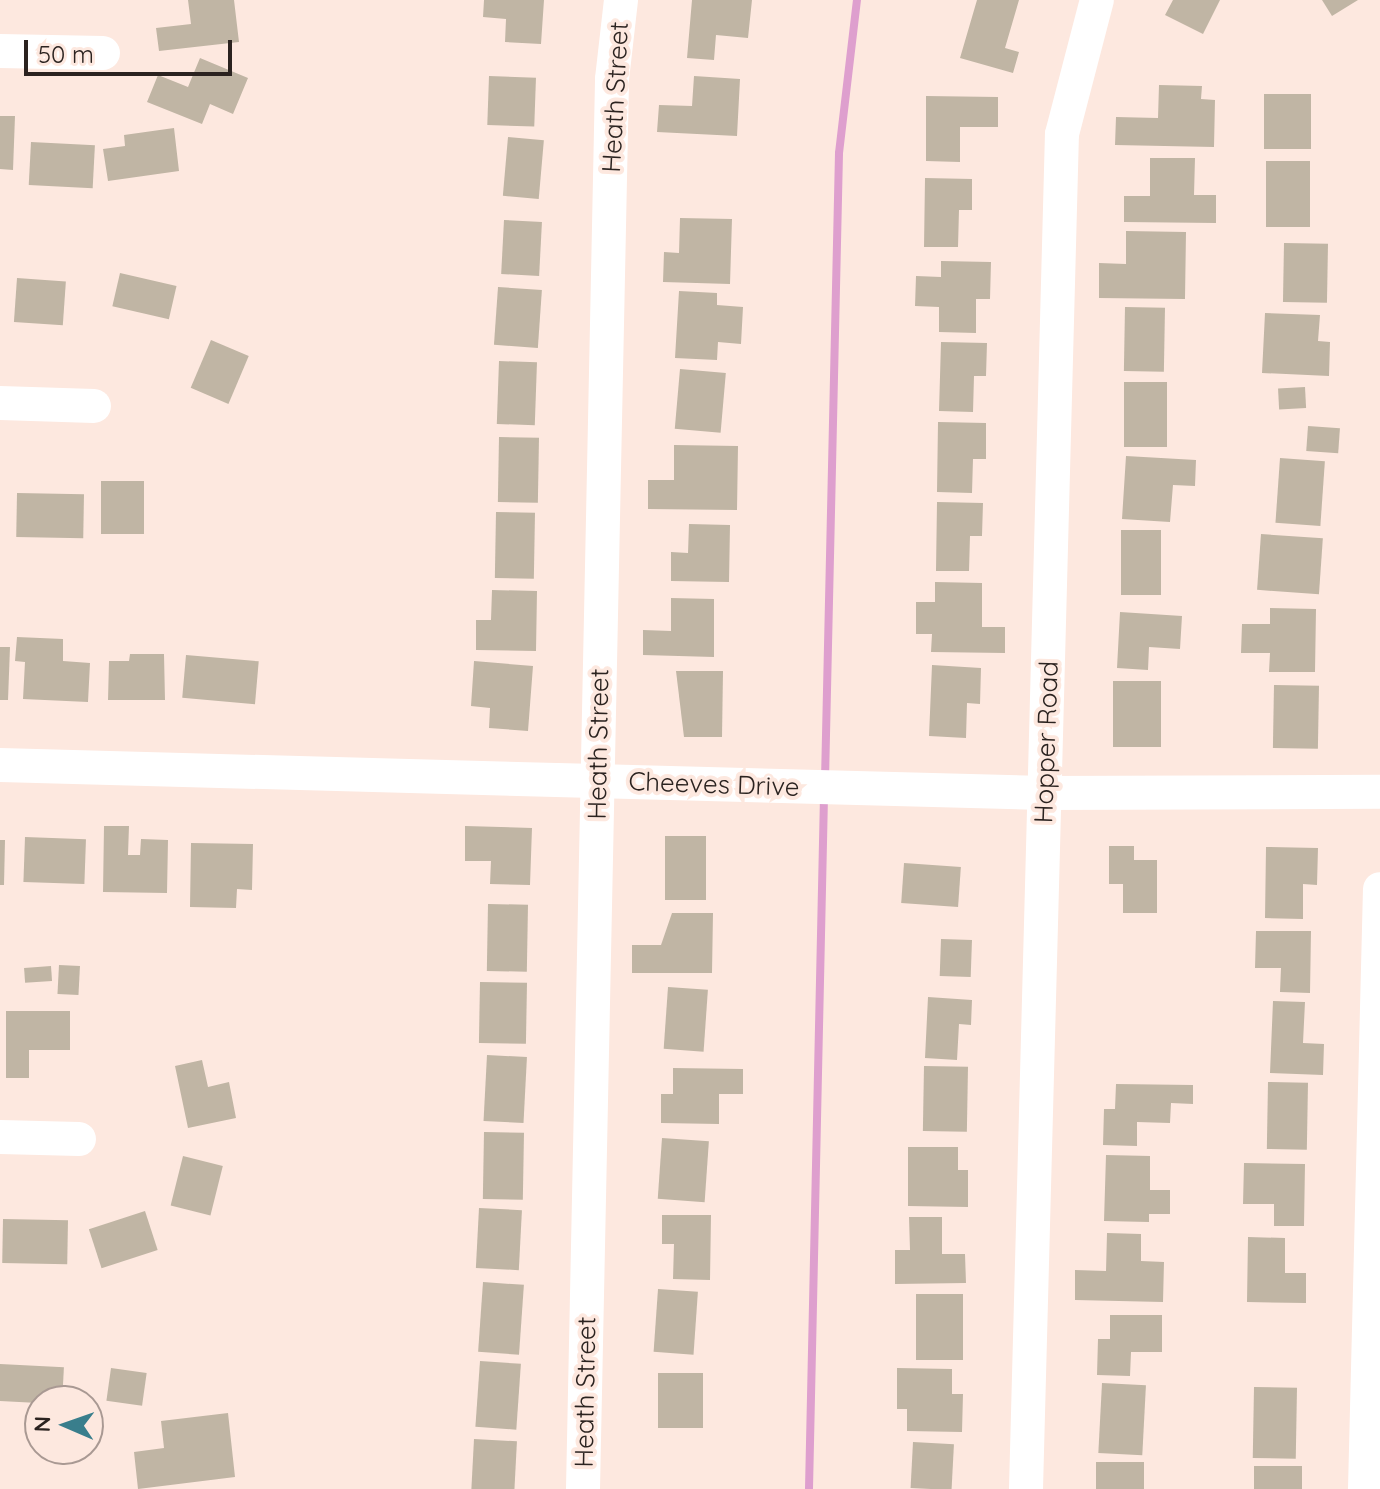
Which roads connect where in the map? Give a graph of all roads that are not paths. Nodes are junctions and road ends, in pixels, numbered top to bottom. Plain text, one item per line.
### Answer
1 (621, 0) edge
2 (1097, 0) edge
3 (0, 51) edge
4 (103, 53) dead end
5 (0, 403) edge
6 (94, 406) dead end
7 (0, 765) edge
8 (597, 781) junction
9 (1380, 792) edge
10 (1044, 793) junction
11 (1380, 889) edge
12 (0, 1137) edge
13 (79, 1139) dead end
14 (583, 1489) edge
15 (1026, 1489) edge
16 (1365, 1489) edge

1 - 8 street, Heath Street
2 - 10 street, Hopper Road
3 - 4 street
5 - 6 street
7 - 8 street, Cheeves Drive
8 - 10 street, Cheeves Drive
8 - 14 street, Heath Street
9 - 10 street, Cheeves Drive
10 - 15 street, Hopper Road
11 - 16 street
12 - 13 street

